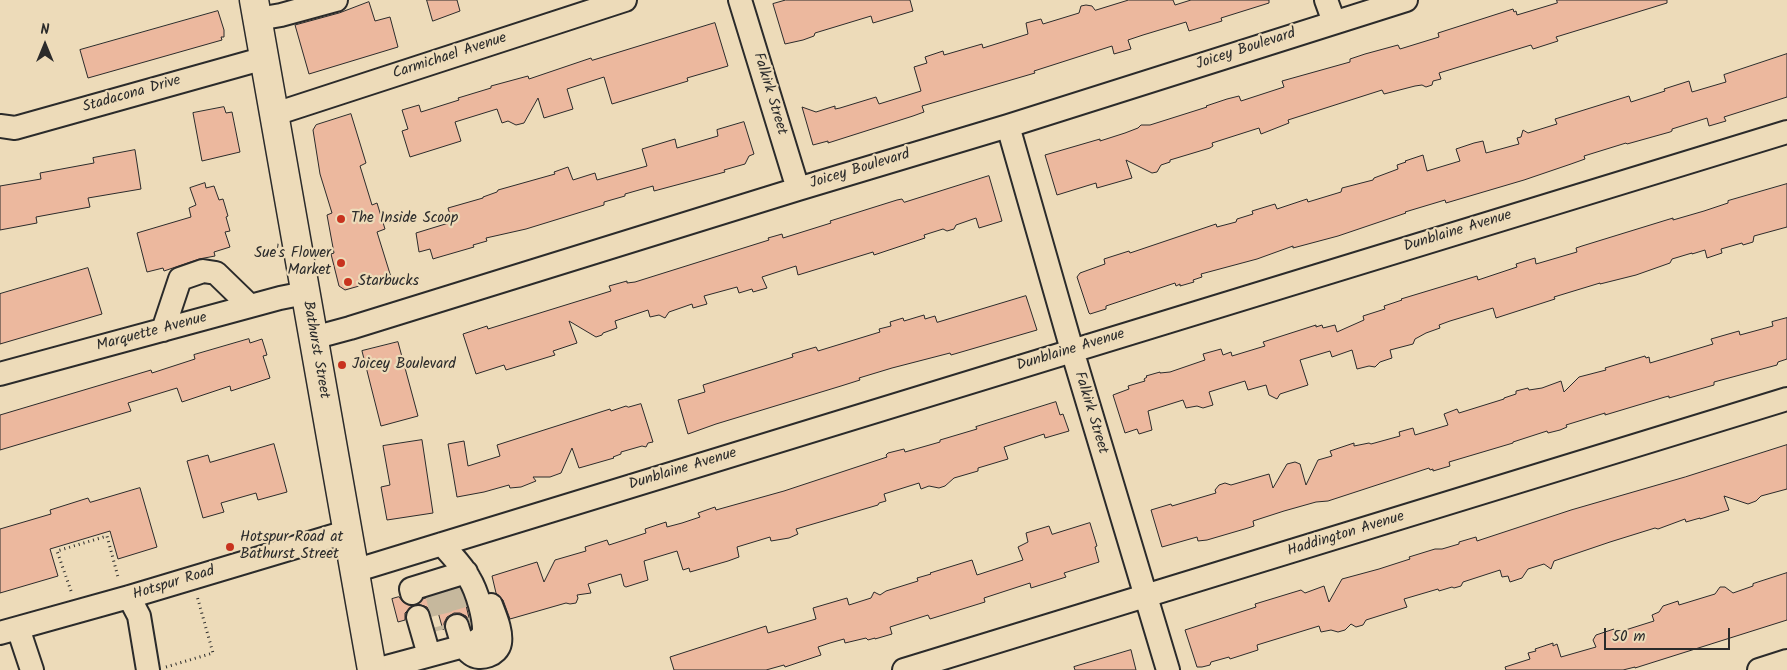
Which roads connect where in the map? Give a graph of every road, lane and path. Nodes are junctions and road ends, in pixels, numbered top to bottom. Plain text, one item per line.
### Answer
1 (336, 0) edge
2 (624, 0) edge
3 (740, 0) edge
4 (1326, 0) edge
5 (1406, 0) edge
6 (256, 10) edge
7 (1334, 22) junction
8 (264, 58) junction
9 (275, 114) junction
10 (0, 126) edge
11 (1008, 126) junction
12 (1787, 132) edge
13 (798, 189) junction
14 (305, 293) junction
15 (250, 306) junction
16 (163, 330) junction
17 (313, 338) junction
18 (1072, 350) junction
19 (0, 374) edge
20 (1787, 399) edge
21 (346, 532) junction
22 (448, 542) junction
23 (354, 571) junction
24 (118, 577) dead end
25 (192, 578) junction
26 (71, 591) dead end
27 (129, 597) junction
28 (1145, 597) junction
29 (423, 616) tunnel mouth
30 (9, 631) edge
31 (453, 640) junction
32 (1787, 661) edge
33 (155, 669) edge
34 (32, 670) edge
35 (373, 670) edge
36 (904, 670) edge
37 (1168, 670) edge
38 (1759, 670) edge

1 - 6 street
2 - 9 street, Carmichael Avenue
3 - 13 street, Falkirk Street
4 - 7 street
5 - 7 street, Joicey Boulevard
6 - 8 main road, Bathurst Street
7 - 11 street, Joicey Boulevard
8 - 9 main road, Bathurst Street
8 - 10 street, Stadacona Drive
9 - 14 main road, Bathurst Street
11 - 13 street, Joicey Boulevard
11 - 18 street, Falkirk Street
12 - 18 street, Dunblaine Avenue
13 - 17 street, Joicey Boulevard
14 - 15 street, Marquette Avenue
14 - 17 main road, Bathurst Street
15 - 16 street, Marquette Avenue
15 - 16 street
16 - 19 street, Marquette Avenue
17 - 21 main road, Bathurst Street
18 - 22 street, Dunblaine Avenue
18 - 28 street, Falkirk Street
20 - 28 street, Haddington Avenue
21 - 23 main road, Bathurst Street
21 - 25 street, Hotspur Road
22 - 23 street, Dunblaine Avenue
22 - 31 street
22 - 31 street
23 - 35 main road, Bathurst Street
24 - 26 path
25 - 27 street, Hotspur Road
25 - 33 path
27 - 30 street, Hotspur Road
27 - 33 street
28 - 36 street, Haddington Avenue
28 - 37 street, Falkirk Street
29 - 31 street
30 - 34 street
31 - 35 street
32 - 38 street

